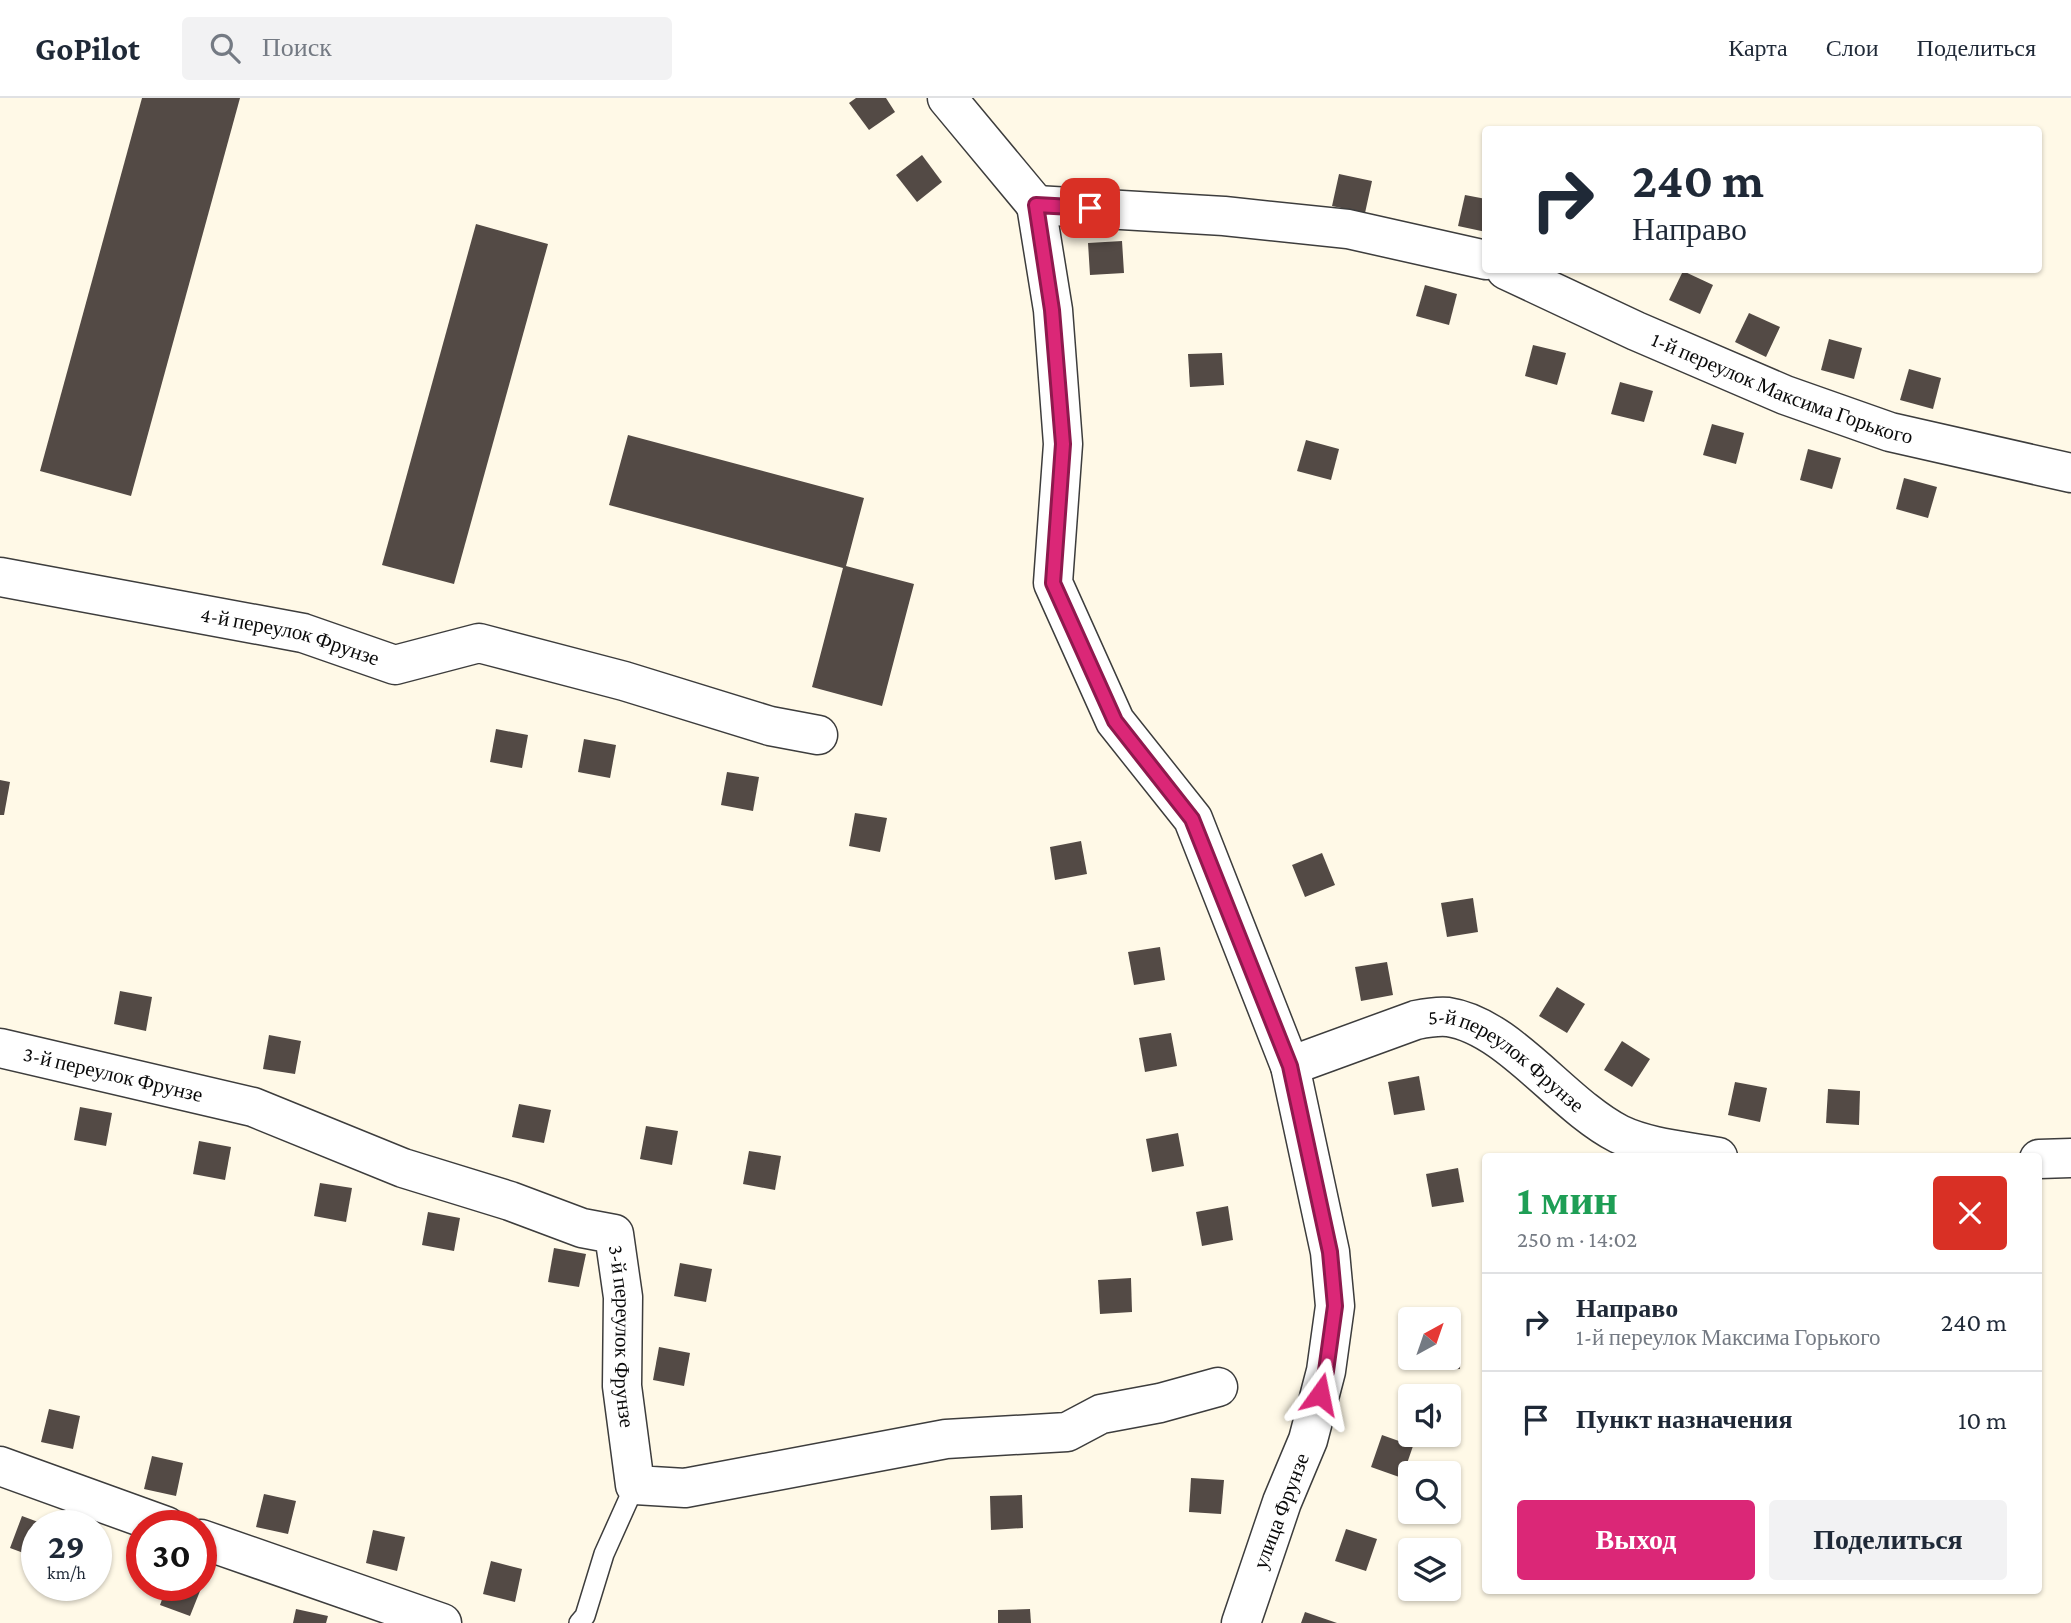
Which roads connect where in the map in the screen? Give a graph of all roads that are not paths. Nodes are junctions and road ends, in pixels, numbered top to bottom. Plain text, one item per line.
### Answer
1 (947, 98) edge
2 (1036, 205) junction
3 (1482, 259) edge
4 (1512, 273) edge
5 (2071, 473) edge
6 (0, 577) edge
7 (818, 735) dead end
8 (0, 1048) edge
9 (1290, 1066) junction
10 (1698, 1153) edge
11 (2071, 1158) edge
12 (2042, 1159) edge
13 (1217, 1387) dead end
14 (0, 1466) edge
15 (635, 1485) junction
16 (126, 1512) edge
17 (217, 1545) edge
18 (442, 1623) edge
19 (579, 1623) edge
20 (1241, 1623) edge

1 - 2 street
2 - 3 street
2 - 9 street, улица Фрунзе
4 - 5 street, 1-й переулок Максима Горького
6 - 7 street, 4-й переулок Фрунзе
8 - 15 street, 3-й переулок Фрунзе
9 - 10 street, 5-й переулок Фрунзе
9 - 20 street, улица Фрунзе
11 - 12 street
13 - 15 street
14 - 16 street
15 - 19 lane
17 - 18 street

